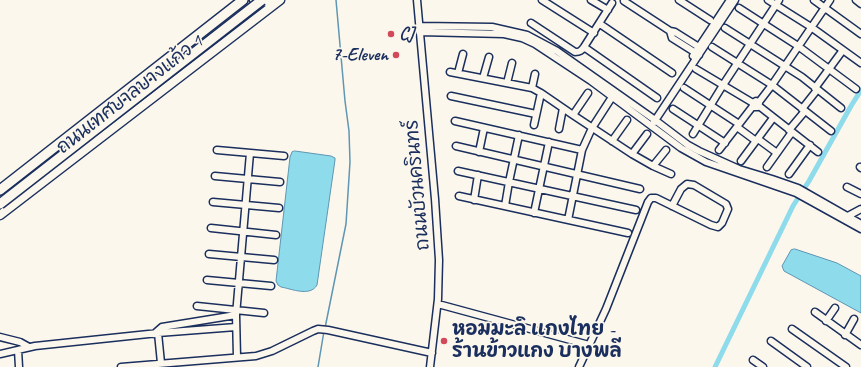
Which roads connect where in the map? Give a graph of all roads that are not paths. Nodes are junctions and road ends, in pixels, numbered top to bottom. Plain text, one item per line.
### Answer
1 (242, 0) edge
2 (253, 0) edge
3 (262, 0) edge
4 (417, 0) edge
5 (542, 0) edge
6 (591, 0) edge
7 (624, 0) edge
8 (679, 0) edge
9 (730, 0) edge
10 (735, 0) edge
11 (768, 0) edge
12 (814, 0) edge
13 (830, 0) edge
14 (856, 0) edge
15 (279, 1) edge
16 (611, 2) edge
17 (777, 2) edge
18 (861, 4) edge
19 (825, 7) junction
20 (739, 8) dead end
21 (608, 10) junction
22 (710, 20) dead end
23 (531, 23) dead end
24 (600, 24) junction
25 (764, 24) junction
26 (811, 27) junction
27 (725, 28) dead end
28 (420, 29) junction
29 (860, 31) edge
30 (670, 32) junction
31 (594, 33) junction
32 (751, 44) junction
33 (798, 46) junction
34 (584, 47) junction
35 (712, 47) dead end
36 (701, 48) junction
37 (843, 50) junction
38 (463, 54) dead end
39 (697, 54) junction
40 (489, 57) dead end
41 (512, 63) dead end
42 (861, 63) edge
43 (738, 64) junction
44 (784, 66) junction
45 (696, 69) dead end
46 (830, 69) junction
47 (450, 72) dead end
48 (458, 73) junction
49 (672, 73) dead end
50 (535, 74) dead end
51 (483, 78) junction
52 (507, 83) junction
53 (723, 85) junction
54 (772, 85) junction
55 (532, 88) junction
56 (684, 88) dead end
57 (816, 89) junction
58 (856, 89) dead end
59 (541, 92) junction
60 (588, 93) dead end
61 (614, 94) junction
62 (451, 96) dead end
63 (657, 98) dead end
64 (756, 104) junction
65 (711, 105) junction
66 (563, 108) junction
67 (841, 108) dead end
68 (673, 109) dead end
69 (804, 110) junction
70 (536, 114) junction
71 (573, 115) junction
72 (773, 118) junction
73 (654, 119) junction
74 (627, 120) dead end
75 (455, 121) dead end
76 (534, 125) dead end
77 (650, 125) junction
78 (738, 125) junction
79 (698, 126) junction
80 (484, 128) junction
81 (592, 128) junction
82 (560, 129) dead end
83 (791, 131) junction
84 (831, 131) dead end
85 (647, 134) dead end
86 (693, 134) dead end
87 (519, 136) junction
88 (757, 140) junction
89 (612, 141) junction
90 (549, 142) junction
91 (725, 143) junction
92 (810, 145) junction
93 (456, 146) dead end
94 (218, 150) dead end
95 (582, 150) junction
96 (666, 150) dead end
97 (719, 150) dead end
98 (479, 152) junction
99 (818, 152) dead end
100 (250, 153) junction
101 (777, 153) junction
102 (632, 154) junction
103 (284, 156) dead end
104 (513, 159) junction
105 (707, 159) junction
106 (741, 161) dead end
107 (544, 166) junction
108 (653, 166) junction
109 (767, 166) dead end
110 (458, 171) dead end
111 (577, 173) junction
112 (671, 174) dead end
113 (789, 174) dead end
114 (478, 175) junction
115 (215, 176) dead end
116 (248, 180) junction
117 (280, 182) dead end
118 (509, 182) junction
119 (847, 187) dead end
120 (539, 189) junction
121 (640, 189) dead end
122 (0, 190) edge
123 (861, 194) edge
124 (459, 196) dead end
125 (572, 196) junction
126 (811, 198) junction
127 (474, 200) junction
128 (213, 202) dead end
129 (0, 204) edge
130 (246, 205) junction
131 (505, 206) junction
132 (672, 206) junction
133 (279, 208) dead end
134 (861, 209) edge
135 (636, 210) dead end
136 (534, 213) junction
137 (0, 215) edge
138 (848, 216) junction
139 (568, 220) junction
140 (860, 227) edge
141 (211, 228) dead end
142 (244, 231) junction
143 (628, 233) dead end
144 (276, 235) dead end
145 (209, 254) dead end
146 (241, 256) junction
147 (274, 260) dead end
148 (207, 280) dead end
149 (239, 283) junction
150 (271, 286) dead end
151 (438, 304) junction
152 (197, 306) dead end
153 (835, 308) dead end
154 (815, 312) dead end
155 (237, 313) junction
156 (264, 313) dead end
157 (854, 319) dead end
158 (826, 320) junction
159 (236, 328) junction
160 (792, 329) dead end
161 (156, 333) junction
162 (845, 335) junction
163 (0, 337) edge
164 (771, 341) dead end
165 (589, 345) junction
166 (861, 345) edge
167 (30, 347) junction
168 (18, 350) junction
169 (432, 353) junction
170 (0, 354) edge
171 (237, 357) junction
172 (753, 360) dead end
173 (161, 363) junction
174 (19, 367) edge
175 (120, 367) edge
176 (430, 367) edge
177 (579, 367) edge
178 (763, 367) edge
179 (806, 367) edge
180 (846, 367) edge

1 - 122 highway
2 - 15 street
3 - 129 highway, bridge
4 - 28 street, ถนนบัวนครินทร์
5 - 31 street
6 - 21 street
7 - 16 street
7 - 30 street
8 - 22 street
9 - 36 street
10 - 36 street
11 - 17 street
12 - 19 street
13 - 19 street
14 - 18 street
15 - 137 main road, ถนนเทศบาลบางแก้ว 1
16 - 21 street
17 - 25 street
17 - 26 street
19 - 26 street
19 - 29 street
20 - 25 street
21 - 24 street
23 - 34 street
24 - 31 street
24 - 49 street
25 - 32 street
25 - 33 street
26 - 33 street
26 - 37 street
27 - 32 street
28 - 61 street
28 - 151 street, ถนนบัวนครินทร์
30 - 36 street
30 - 39 street
31 - 34 street
32 - 43 street
32 - 44 street
33 - 44 street
33 - 46 street
34 - 63 street
35 - 43 street
36 - 39 street
37 - 42 street
37 - 46 street
38 - 48 street
39 - 73 street
40 - 51 street
41 - 52 street
43 - 53 street
43 - 54 street
44 - 54 street
44 - 57 street
45 - 53 street
46 - 57 street
46 - 58 street
47 - 48 street
48 - 51 street
50 - 55 street
51 - 52 street
52 - 55 street
53 - 64 street
53 - 65 street
54 - 64 street
54 - 69 street
55 - 59 street
56 - 65 street
57 - 67 street
57 - 69 street
59 - 66 street
59 - 70 street
60 - 71 street
61 - 73 street
61 - 77 street
61 - 81 street
62 - 70 street
64 - 72 street
64 - 78 street
65 - 78 street
65 - 79 street
66 - 71 street
66 - 82 street
68 - 79 street
69 - 83 street
69 - 84 street
70 - 76 street
71 - 81 street
72 - 83 street
72 - 88 street
73 - 77 street
73 - 105 street
74 - 89 street
75 - 80 street
77 - 105 street
78 - 88 street
78 - 91 street
79 - 86 street
79 - 91 street
80 - 87 street
80 - 98 street
81 - 89 street
81 - 95 street
83 - 92 street
83 - 101 street
85 - 102 street
87 - 90 street
87 - 104 street
88 - 101 street
88 - 106 street
89 - 102 street
90 - 95 street
90 - 107 street
91 - 97 street
92 - 99 street
92 - 113 street
93 - 98 street
94 - 100 street
95 - 111 street
96 - 108 street
98 - 104 street
100 - 103 street
100 - 116 street
101 - 109 street
102 - 108 street
104 - 107 street
104 - 118 street
105 - 126 street
107 - 111 street
107 - 120 street
108 - 112 street
110 - 114 street
111 - 121 street
111 - 125 street
114 - 118 street
114 - 127 street
115 - 116 street
116 - 117 street
116 - 130 street
118 - 120 street
118 - 131 street
119 - 123 street
120 - 125 street
120 - 136 street
124 - 127 street
125 - 135 street
125 - 139 street
126 - 138 street
126 - 140 street
127 - 131 street
128 - 130 street
130 - 133 street
130 - 142 street
131 - 136 street
132 - 132 street
132 - 165 street
134 - 138 street
136 - 139 street
138 - 140 street
139 - 143 street
141 - 142 street
142 - 144 street
142 - 146 street
145 - 146 street
146 - 147 street
146 - 149 street
148 - 149 street
149 - 150 street
149 - 155 street
151 - 165 street
151 - 169 street, ถนนบัวนครินทร์
152 - 155 street
153 - 158 street
154 - 158 street
155 - 156 street
155 - 159 street
155 - 161 street
157 - 162 street
158 - 162 street
159 - 161 street
159 - 171 street
160 - 180 street
161 - 167 street
161 - 173 street
162 - 166 street
163 - 167 street
164 - 179 street
165 - 177 street
167 - 168 street
168 - 170 street
168 - 174 street
169 - 171 street
169 - 176 street, ถนนบัวนครินทร์
171 - 173 street
172 - 178 street
173 - 175 street

